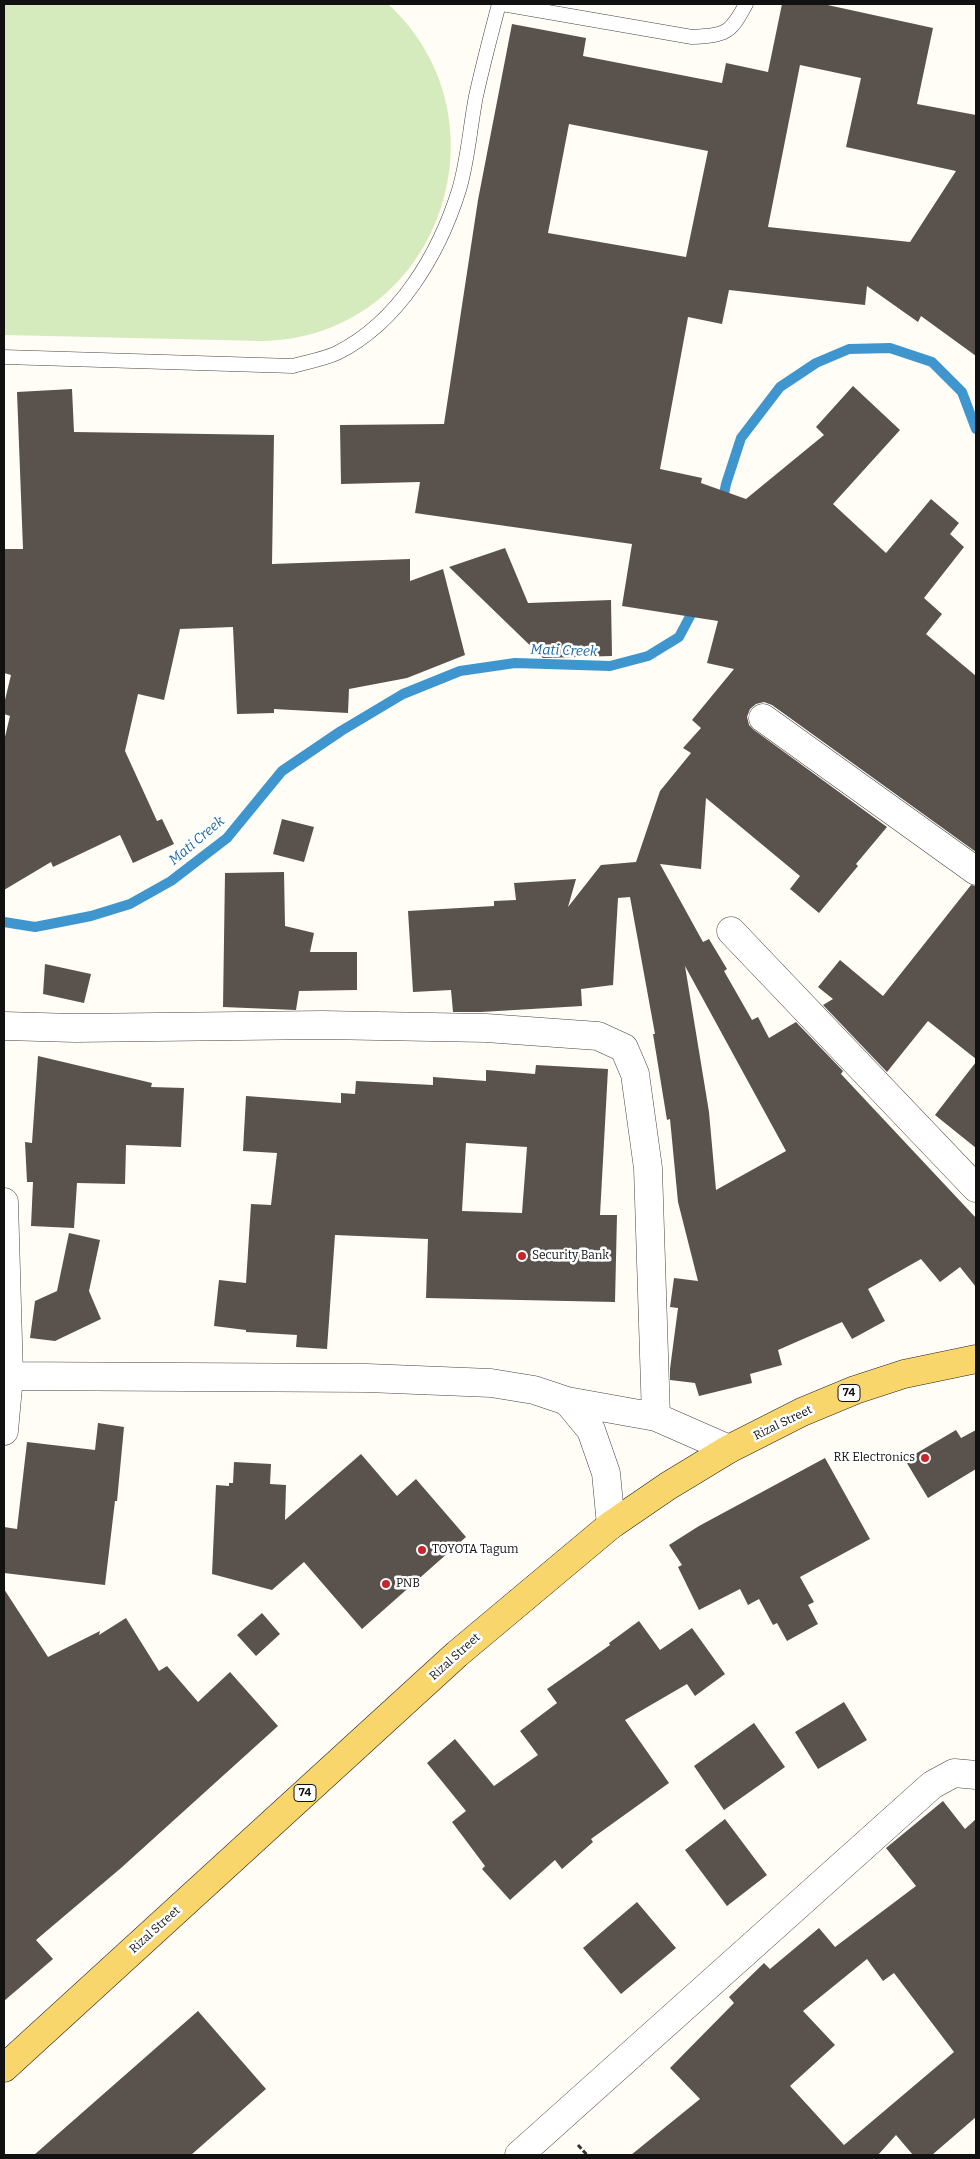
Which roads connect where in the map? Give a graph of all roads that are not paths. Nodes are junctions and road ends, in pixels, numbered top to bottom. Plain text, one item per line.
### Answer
1 (500, 4) edge
2 (746, 4) edge
3 (4, 357) edge
4 (763, 718) dead end
5 (976, 871) edge
6 (731, 931) dead end
7 (4, 1026) edge
8 (976, 1188) edge
9 (4, 1202) edge
10 (976, 1359) edge
11 (6, 1376) edge
12 (567, 1401) junction
13 (656, 1417) junction
14 (4, 1431) edge
15 (729, 1449) junction
16 (611, 1525) junction
17 (976, 1775) edge
18 (4, 2068) edge
19 (519, 2155) edge

1 - 2 lane
1 - 3 lane
4 - 5 street
6 - 8 street
7 - 13 street
9 - 11 street
10 - 15 main road, Rizal Street / 74
11 - 12 street
11 - 14 street
12 - 13 street
12 - 16 street
13 - 15 street
15 - 16 main road, Rizal Street / 74
16 - 18 main road, Rizal Street / 74
17 - 19 street

